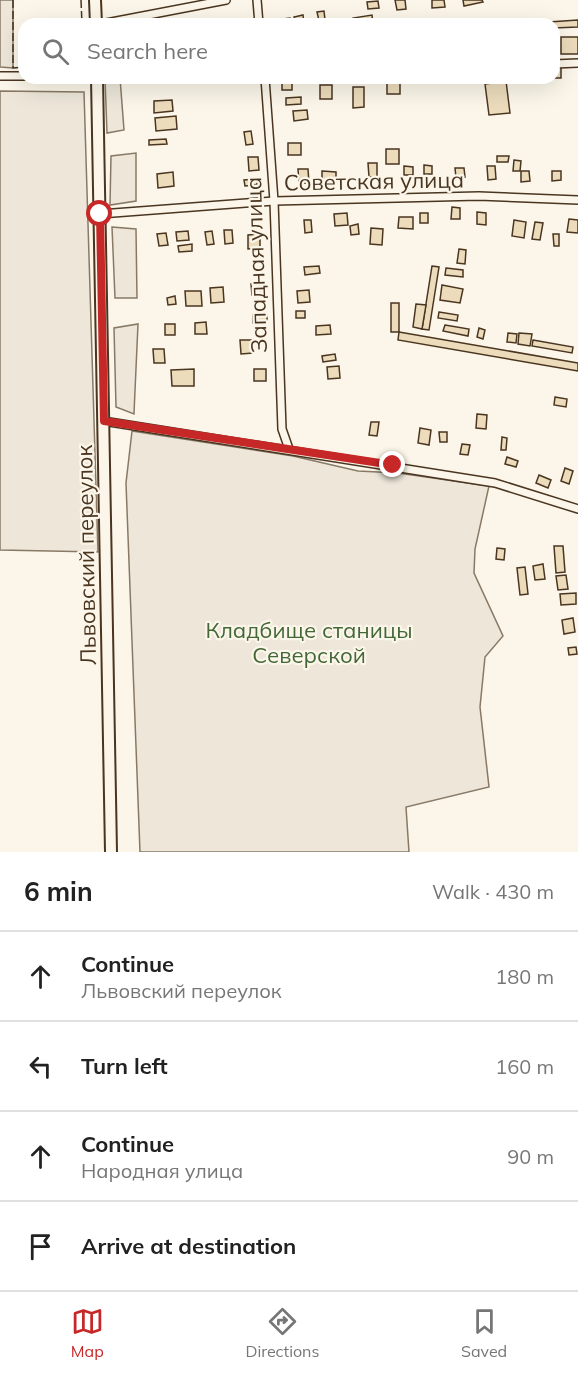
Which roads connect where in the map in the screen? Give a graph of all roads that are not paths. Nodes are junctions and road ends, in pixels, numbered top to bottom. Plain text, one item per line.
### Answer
1 (95, 0) edge
2 (226, 0) edge
3 (257, 0) edge
4 (96, 18) edge
5 (132, 18) edge
6 (259, 18) edge
7 (578, 63) edge
8 (560, 64) edge
9 (0, 76) edge
10 (18, 76) edge
11 (97, 84) edge
12 (265, 84) edge
13 (578, 200) edge
14 (274, 201) junction
15 (100, 214) junction
16 (104, 421) junction
17 (289, 449) junction
18 (578, 509) edge
19 (111, 852) edge

1 - 4 main road
2 - 5 street
3 - 6 street
7 - 8 street
9 - 10 street
11 - 15 main road, Львовский переулок
12 - 14 street, Западная улица
13 - 14 street, Советская улица
14 - 15 street, Советская улица
14 - 17 street, Западная улица
15 - 16 main road, Львовский переулок
16 - 17 street
16 - 19 main road, Львовский переулок
17 - 18 street

